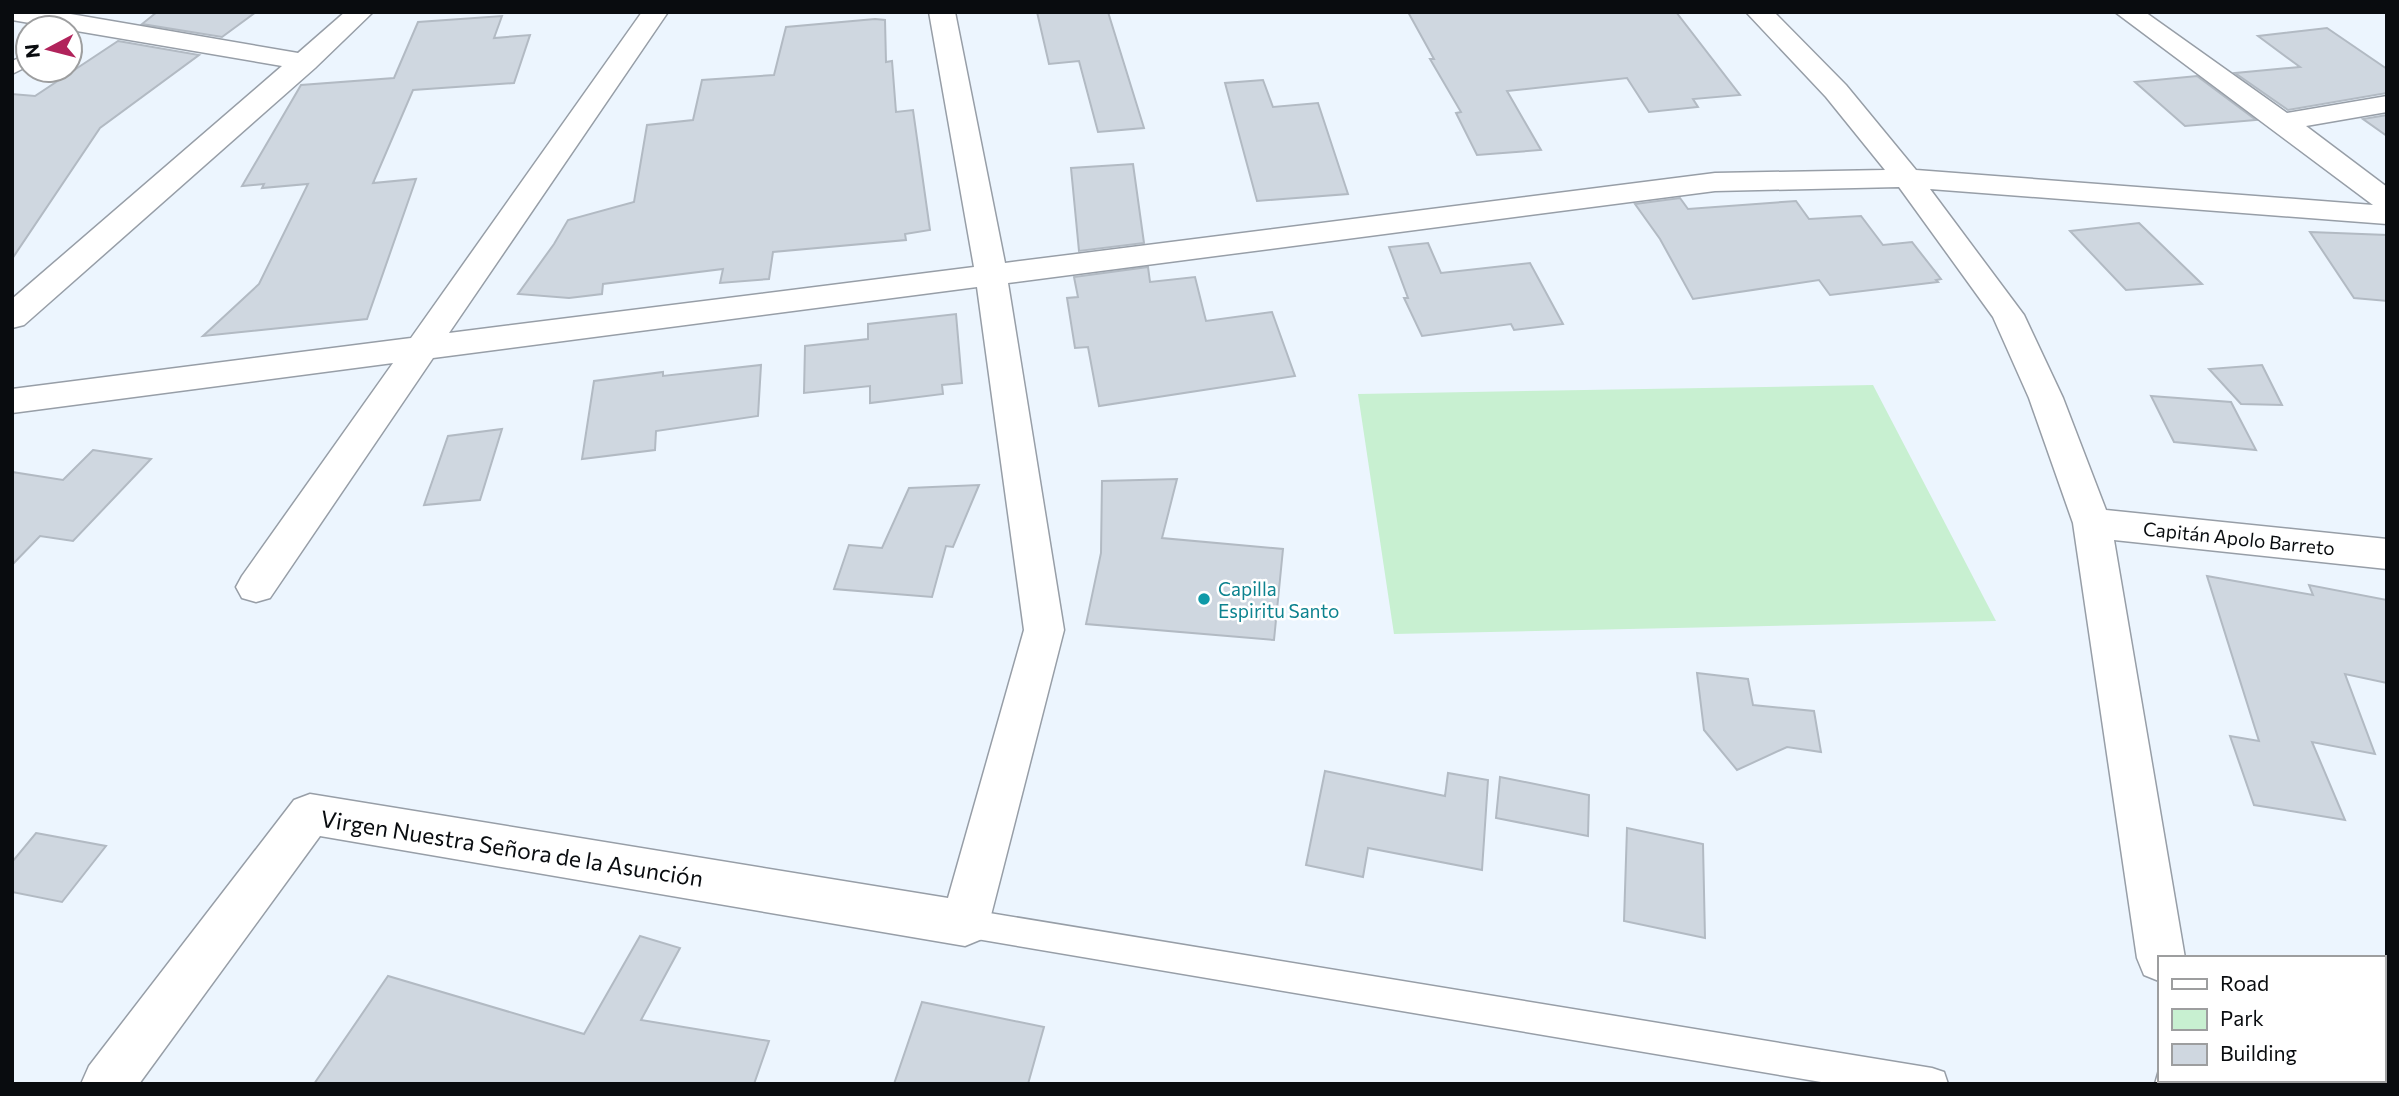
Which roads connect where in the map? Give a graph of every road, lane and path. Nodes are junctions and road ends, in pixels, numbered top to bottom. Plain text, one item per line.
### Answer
1 (360, 12) edge
2 (655, 12) edge
3 (942, 12) edge
4 (1759, 12) edge
5 (2129, 12) edge
6 (84, 30) edge
7 (306, 62) junction
8 (2387, 104) edge
9 (2283, 122) junction
10 (1907, 178) junction
11 (2387, 201) edge
12 (2387, 215) edge
13 (991, 275) junction
14 (12, 317) edge
15 (421, 349) junction
16 (12, 401) edge
17 (2092, 523) junction
18 (2387, 554) edge
19 (256, 587) dead end
20 (965, 923) junction
21 (2161, 956) edge
22 (107, 1084) edge
23 (1932, 1084) edge

1 - 7 street
2 - 15 street
3 - 13 street
4 - 10 street
5 - 9 street
6 - 7 street
7 - 14 street
8 - 9 street
9 - 11 street
10 - 12 street
10 - 13 street
10 - 17 street
13 - 15 street
13 - 20 street
15 - 16 street
15 - 19 street
17 - 18 street, Capitán Apolo Barreto
17 - 21 street
20 - 22 street, Virgen Nuestra Señora de la Asunción
20 - 23 lane

